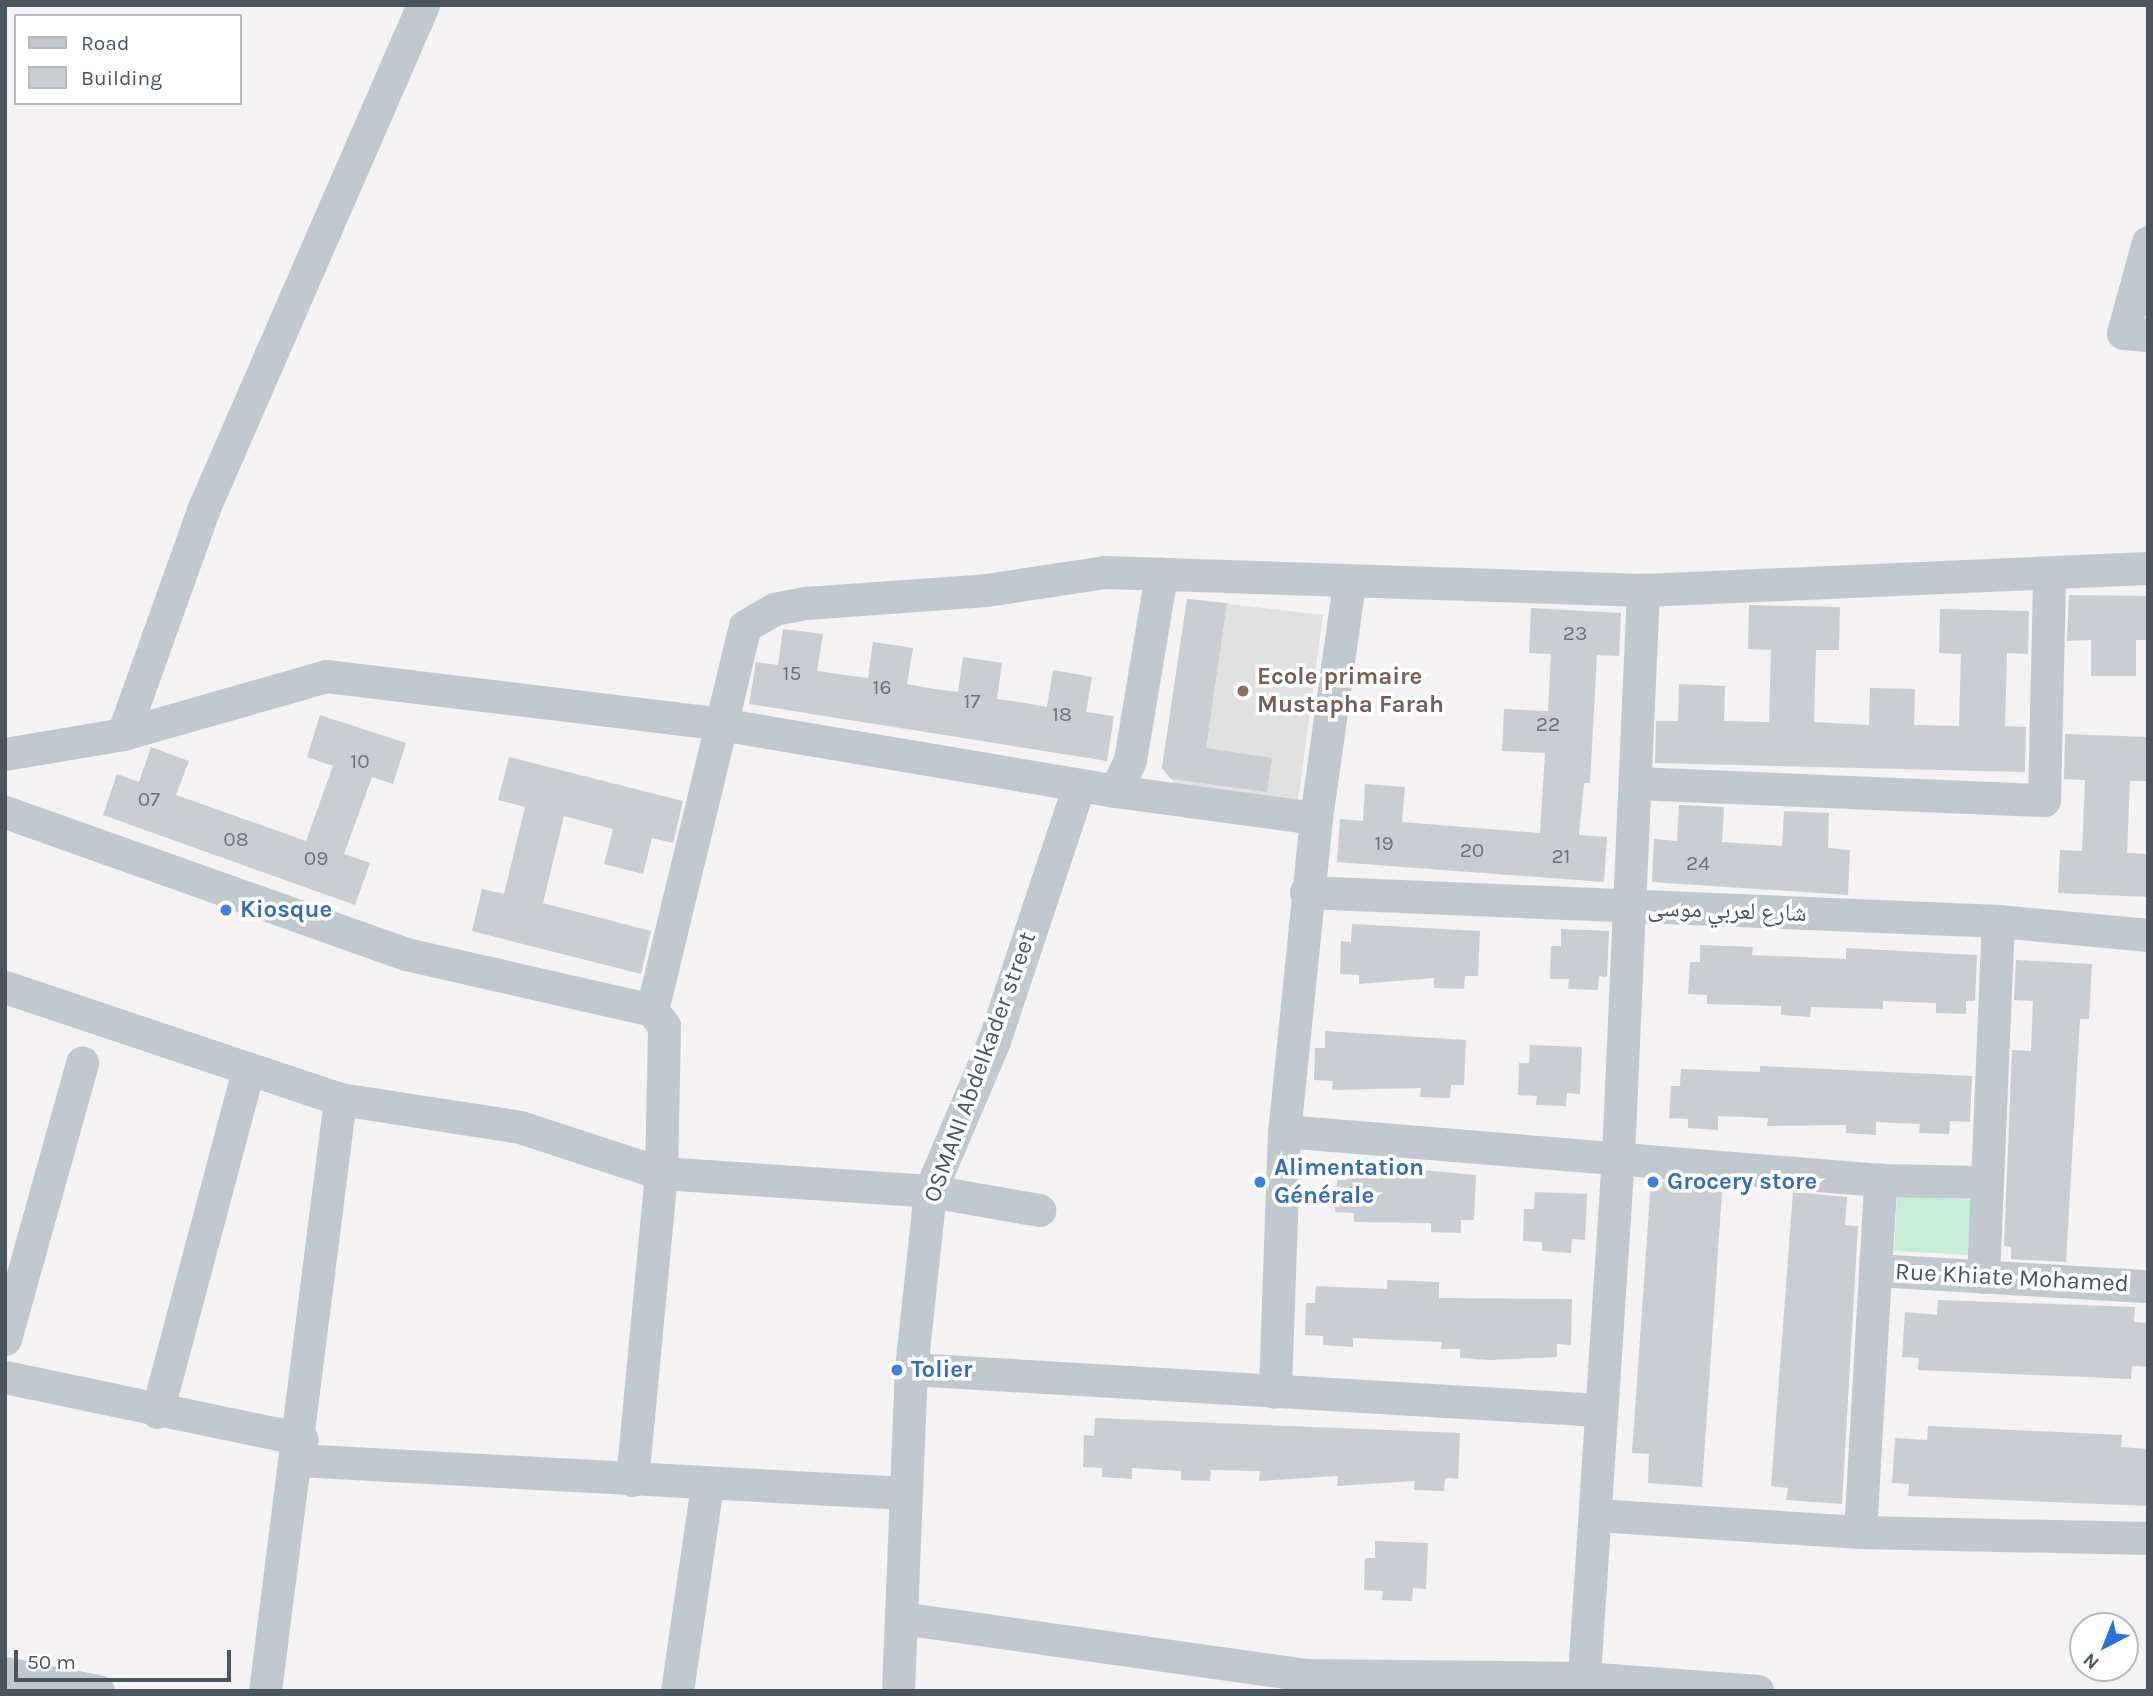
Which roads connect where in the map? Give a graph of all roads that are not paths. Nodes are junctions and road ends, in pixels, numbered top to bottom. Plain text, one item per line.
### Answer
1 (423, 5) edge
2 (2148, 242) edge
3 (2148, 335) edge
4 (2148, 568) edge
5 (1160, 574) junction
6 (2049, 574) junction
7 (1349, 583) junction
8 (1643, 590) junction
9 (720, 724) junction
10 (123, 734) junction
11 (5, 754) edge
12 (1636, 783) junction
13 (1079, 785) junction
14 (1115, 791) junction
15 (5, 813) edge
16 (1315, 818) junction
17 (1306, 892) junction
18 (1631, 908) junction
19 (1998, 921) junction
20 (2148, 935) edge
21 (5, 987) edge
22 (652, 1010) junction
23 (82, 1063) dead end
24 (248, 1070) junction
25 (340, 1099) junction
26 (1284, 1131) junction
27 (1618, 1156) junction
28 (661, 1172) junction
29 (1880, 1180) junction
30 (1984, 1182) junction
31 (930, 1191) junction
32 (1039, 1210) dead end
33 (1875, 1270) junction
34 (1983, 1277) junction
35 (2148, 1286) edge
36 (5, 1339) edge
37 (912, 1369) junction
38 (5, 1377) edge
39 (1275, 1392) junction
40 (1600, 1410) junction
41 (157, 1412) junction
42 (300, 1450) junction
43 (632, 1480) junction
44 (707, 1486) junction
45 (905, 1493) junction
46 (1596, 1516) junction
47 (1860, 1532) junction
48 (2148, 1538) edge
49 (901, 1618) junction
50 (5, 1673) edge
51 (1584, 1685) edge
52 (98, 1691) edge
53 (265, 1691) edge
54 (677, 1691) edge
55 (898, 1691) edge
56 (1758, 1691) edge

1 - 10 street
2 - 3 street
4 - 6 street
5 - 7 street
5 - 9 street
5 - 14 street
6 - 8 street
6 - 12 street
7 - 8 street
7 - 16 street
8 - 12 street
9 - 10 street
9 - 13 street
9 - 22 street
10 - 11 street
12 - 18 street
13 - 14 street
13 - 31 street, OSMANI Abdelkader street
14 - 16 street
15 - 22 street
16 - 17 street
17 - 18 street, شارع لعربي موسى
17 - 26 street
18 - 19 street, شارع لعربي موسى
18 - 27 street
19 - 20 street, شارع لعربي موسى
19 - 30 street
21 - 24 street
22 - 28 street
23 - 36 street
24 - 25 street
24 - 41 street
25 - 28 street
25 - 42 street
26 - 27 street
26 - 39 street
27 - 29 street
27 - 40 street
28 - 31 street
28 - 43 street
29 - 30 street
29 - 33 street
30 - 34 street
31 - 32 street
31 - 37 street, OSMANI Abdelkader street
33 - 34 street, Rue Khiate Mohamed
33 - 47 street
34 - 35 street, Rue Khiate Mohamed
37 - 39 street
37 - 45 street, OSMANI Abdelkader street
38 - 41 street
39 - 40 street
40 - 46 street
41 - 42 street
42 - 43 street
42 - 53 street
43 - 44 street
44 - 45 street
44 - 54 street
45 - 49 street, OSMANI Abdelkader street
46 - 47 street
46 - 51 street
47 - 48 street
49 - 51 street
49 - 55 street, OSMANI Abdelkader street
50 - 52 street
51 - 56 street

